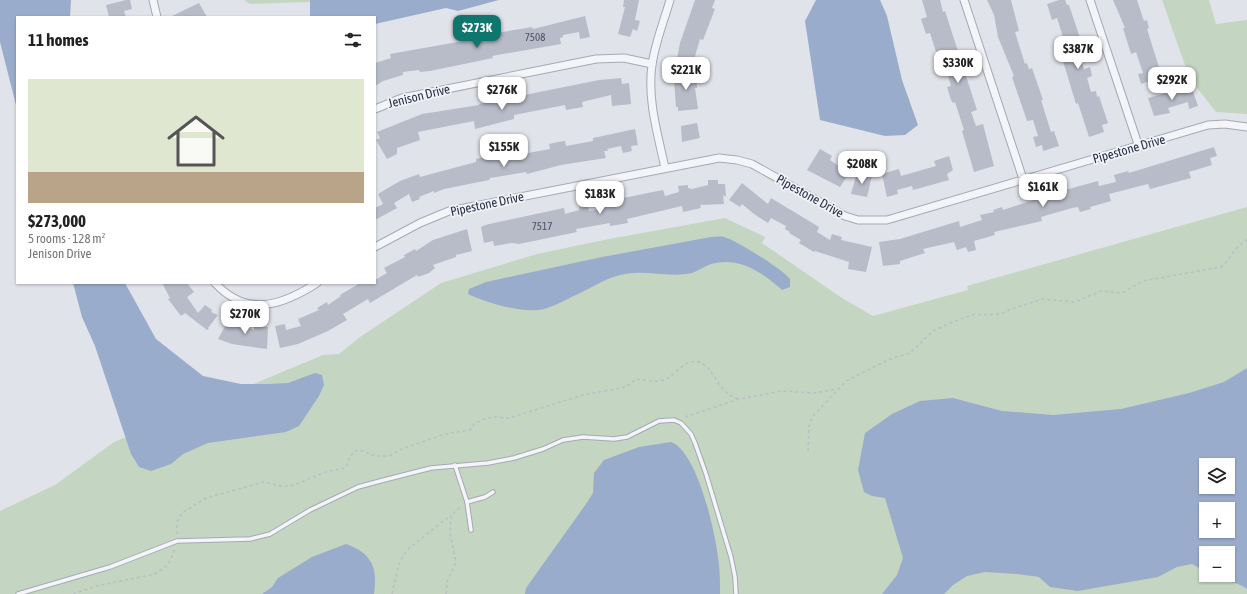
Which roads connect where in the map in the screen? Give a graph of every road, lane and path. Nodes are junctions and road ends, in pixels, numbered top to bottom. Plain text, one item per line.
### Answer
1 (153, 0) edge
2 (670, 0) edge
3 (964, 0) edge
4 (1090, 0) edge
5 (157, 16) edge
6 (652, 64) junction
7 (376, 109) edge
8 (1247, 127) edge
9 (1139, 147) junction
10 (665, 168) junction
11 (1023, 179) junction
12 (1247, 240) edge
13 (376, 246) edge
14 (216, 284) edge
15 (315, 284) edge
16 (837, 389) junction
17 (740, 399) junction
18 (674, 420) junction
19 (808, 451) dead end
20 (455, 465) junction
21 (493, 492) dead end
22 (467, 502) junction
23 (451, 515) junction
24 (471, 530) dead end
25 (177, 541) junction
26 (18, 594) edge
27 (73, 594) edge
28 (392, 594) edge
29 (446, 594) edge
30 (736, 594) edge

1 - 5 street
2 - 6 street
3 - 11 street
4 - 9 street
6 - 7 street, Jenison Drive
6 - 10 street
8 - 9 street, Pipestone Drive
9 - 11 street, Pipestone Drive
10 - 11 street, Pipestone Drive
10 - 13 street, Pipestone Drive
12 - 16 path
14 - 15 street
16 - 17 path
16 - 19 path
17 - 18 path
17 - 25 path
18 - 20 lane
18 - 30 lane
20 - 22 lane
20 - 25 lane
21 - 22 lane
22 - 23 path
22 - 24 lane
23 - 28 path
23 - 29 path
25 - 26 lane
25 - 27 path

